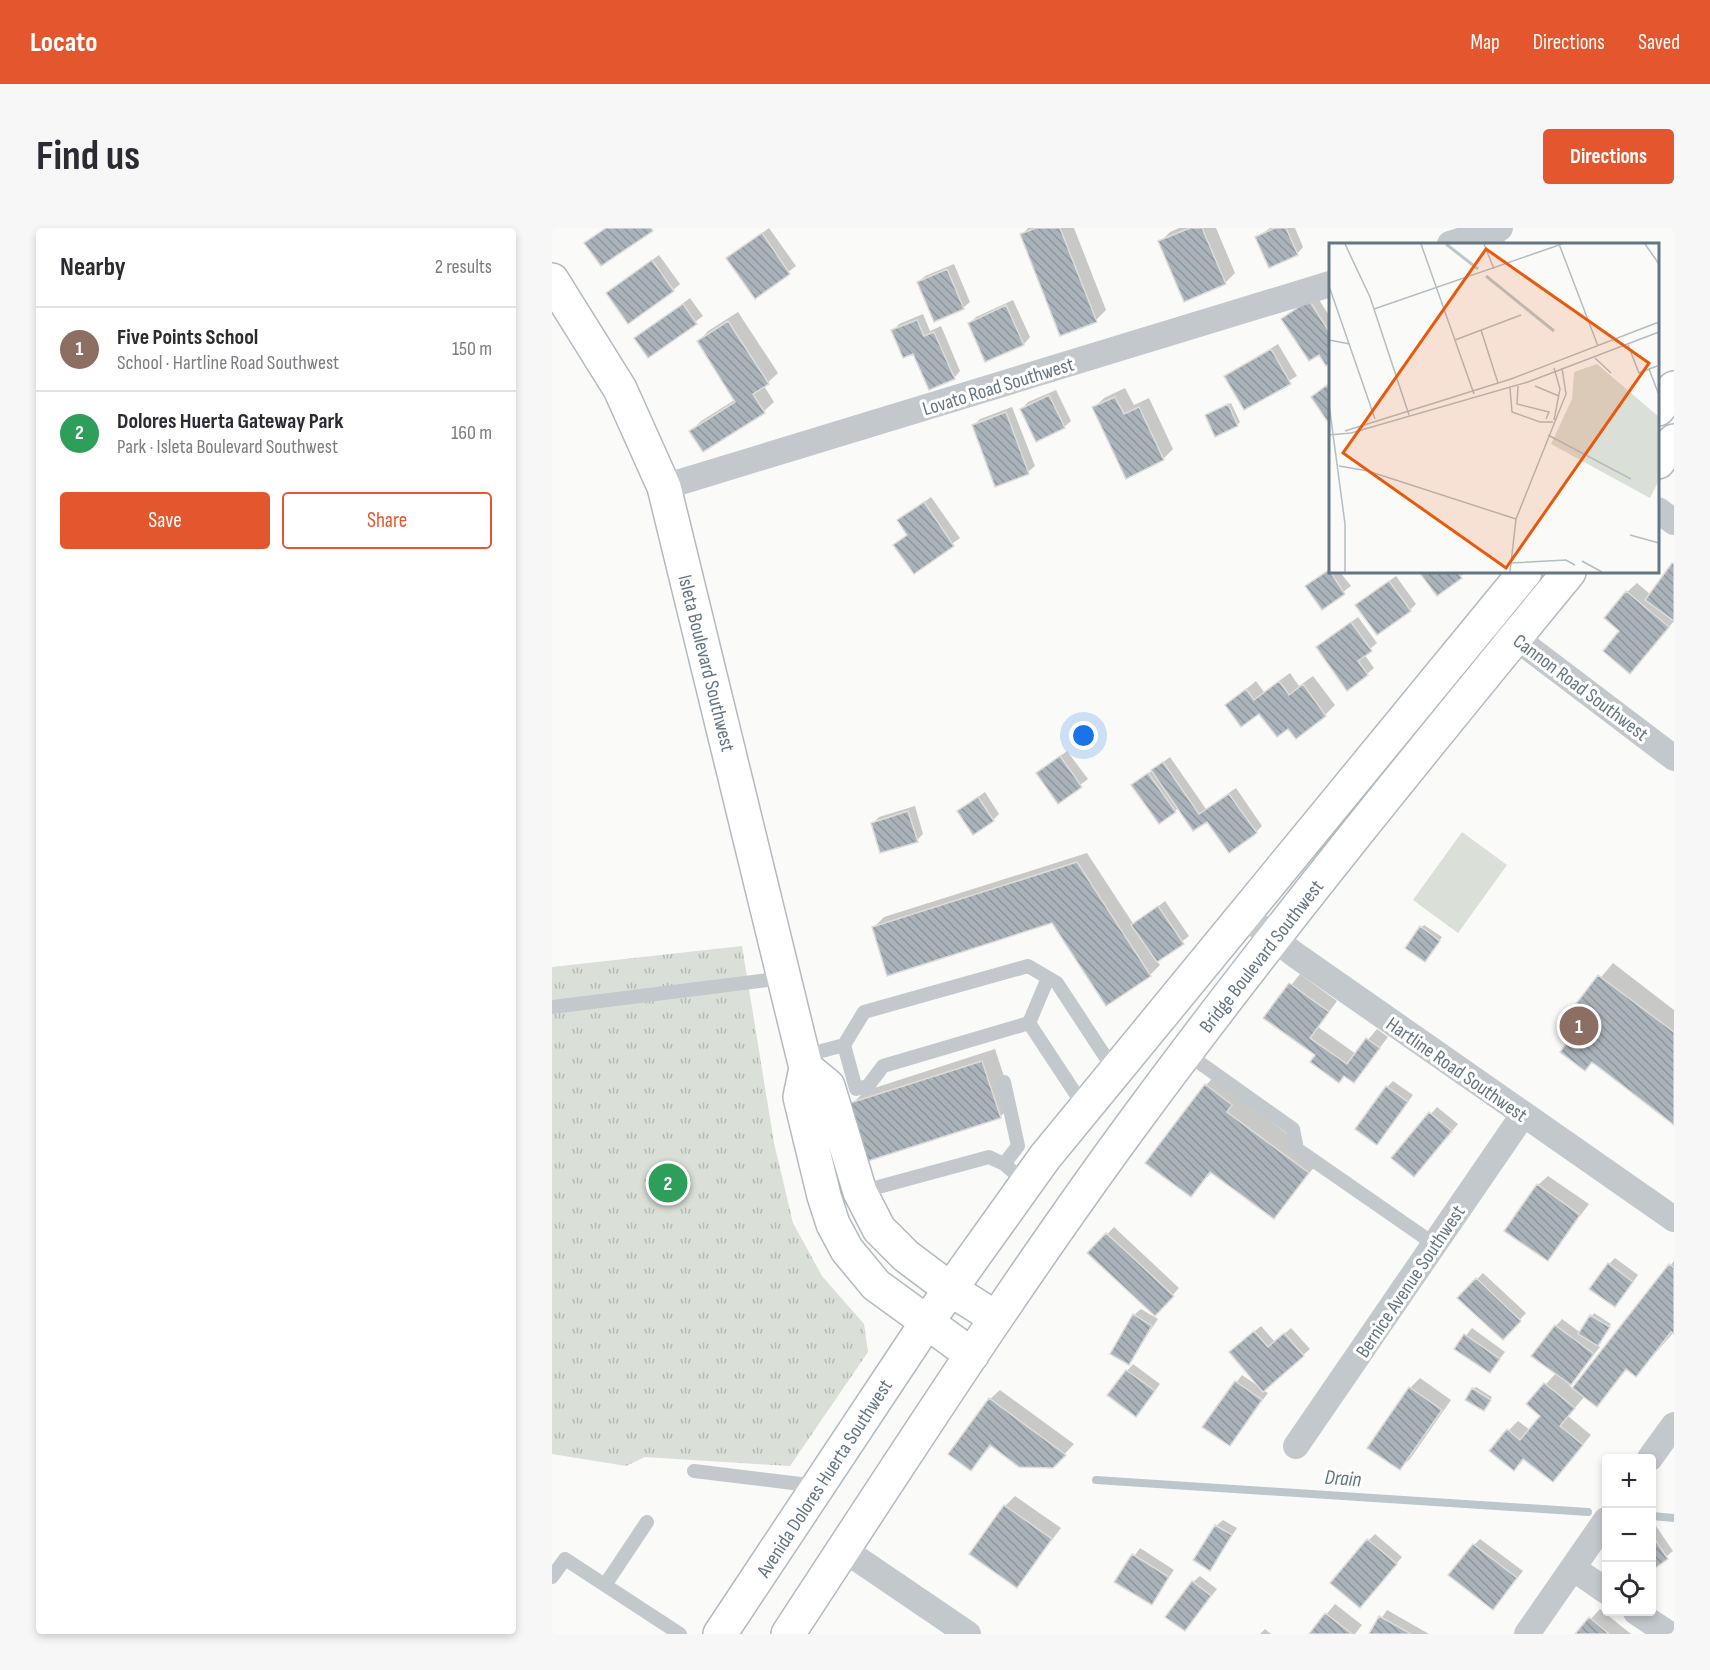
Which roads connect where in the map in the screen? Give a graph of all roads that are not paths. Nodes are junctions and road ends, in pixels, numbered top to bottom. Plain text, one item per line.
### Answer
1 (1500, 228) edge
2 (1453, 243) edge
3 (552, 280) edge
4 (1329, 284) edge
5 (1674, 388) edge
6 (1659, 408) edge
7 (1674, 441) edge
8 (1659, 461) edge
9 (664, 487) junction
10 (1659, 511) edge
11 (1674, 522) edge
12 (1524, 573) edge
13 (1568, 573) edge
14 (1488, 617) junction
15 (1515, 638) junction
16 (1674, 758) edge
17 (1244, 915) junction
18 (1273, 939) junction
19 (784, 978) junction
20 (1048, 978) junction
21 (552, 1007) edge
22 (1029, 1023) junction
23 (844, 1045) junction
24 (1186, 1053) junction
25 (805, 1062) junction
26 (1114, 1070) junction
27 (1004, 1082) dead end
28 (1085, 1108) junction
29 (1523, 1115) junction
30 (1015, 1174) junction
31 (860, 1192) junction
32 (1674, 1219) edge
33 (1434, 1244) junction
34 (950, 1289) junction
35 (996, 1318) junction
36 (927, 1322) junction
37 (972, 1355) junction
38 (1674, 1425) edge
39 (1296, 1446) dead end
40 (1653, 1454) edge
41 (694, 1470) dead end
42 (817, 1486) junction
43 (647, 1522) dead end
44 (1602, 1526) edge
45 (843, 1549) junction
46 (1573, 1568) junction
47 (552, 1577) edge
48 (604, 1585) junction
49 (1602, 1588) edge
50 (1643, 1616) edge
51 (680, 1634) edge
52 (720, 1634) edge
53 (788, 1634) edge
54 (968, 1634) edge
55 (1527, 1634) edge
56 (1669, 1634) edge

1 - 2 street
3 - 9 main road, Isleta Boulevard Southwest
4 - 9 street, Lovato Road Southwest
5 - 6 main road
7 - 8 main road
9 - 19 main road, Isleta Boulevard Southwest
10 - 11 street
12 - 14 main road, Bridge Boulevard Southwest
13 - 15 main road, Bridge Boulevard Southwest
14 - 15 street, Cannon Road Southwest
14 - 17 main road, Bridge Boulevard Southwest
15 - 16 street, Cannon Road Southwest
15 - 18 main road, Bridge Boulevard Southwest
17 - 18 street, Hartline Road Southwest
17 - 26 main road, Bridge Boulevard Southwest
18 - 24 main road, Bridge Boulevard Southwest
18 - 29 street, Hartline Road Southwest
19 - 21 lane
19 - 25 main road, Isleta Boulevard Southwest
20 - 22 lane
20 - 23 lane
20 - 26 lane
22 - 23 lane
22 - 28 lane
23 - 25 lane
24 - 33 lane
24 - 35 main road, Bridge Boulevard Southwest
25 - 31 main road
25 - 36 main road, Isleta Boulevard Southwest
26 - 28 main road, Bridge Boulevard Southwest
27 - 30 lane
28 - 30 main road, Bridge Boulevard Southwest
29 - 32 street, Hartline Road Southwest
29 - 33 street, Bernice Avenue Southwest
30 - 31 lane
30 - 34 main road, Bridge Boulevard Southwest
31 - 34 main road
33 - 39 street, Bernice Avenue Southwest
34 - 35 main road
34 - 36 main road, Bridge Boulevard Southwest
35 - 37 main road, Bridge Boulevard Southwest
36 - 37 main road, Isleta Boulevard Southwest
36 - 42 main road, Avenida Dolores Huerta Southwest
37 - 45 main road
38 - 40 street
41 - 42 lane
42 - 52 main road, Avenida Dolores Huerta Southwest
43 - 48 lane
44 - 46 street
45 - 53 main road
45 - 54 street
46 - 49 street
46 - 55 street
47 - 48 lane
48 - 51 lane
50 - 56 street

